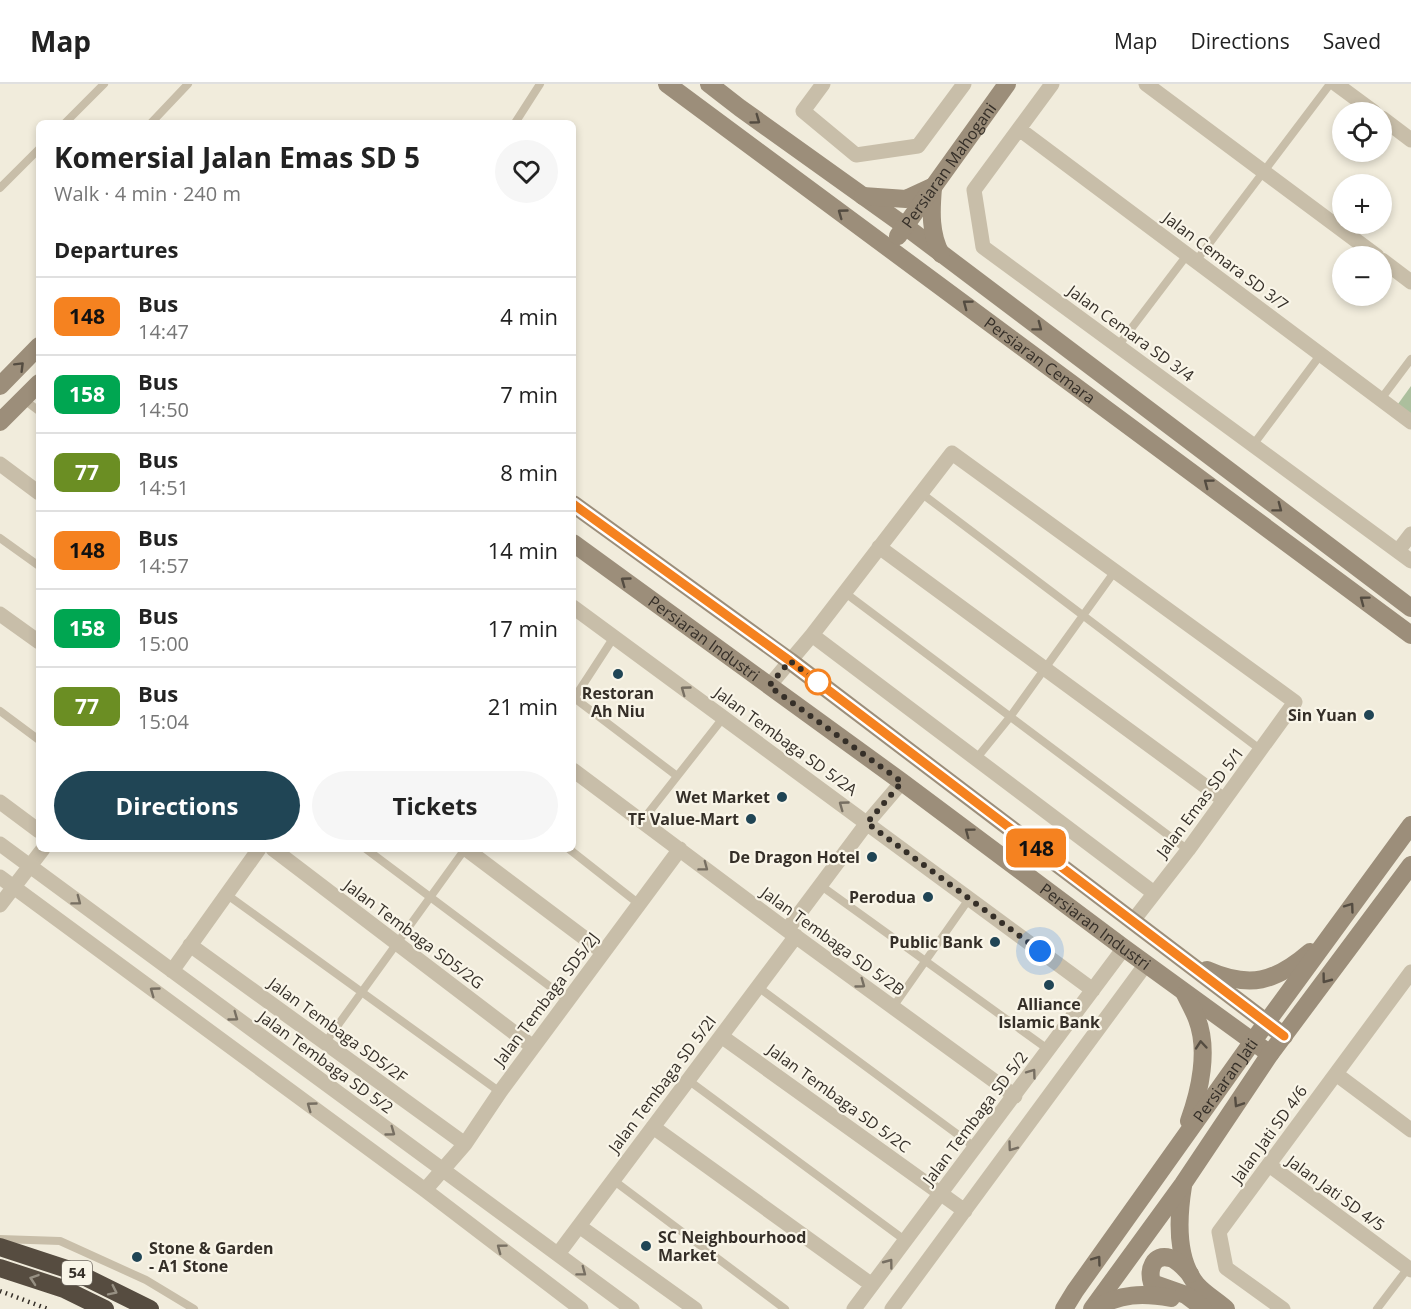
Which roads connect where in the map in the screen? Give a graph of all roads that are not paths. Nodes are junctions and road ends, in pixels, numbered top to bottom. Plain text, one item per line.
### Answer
1 (104, 84) edge
2 (188, 84) edge
3 (540, 84) edge
4 (667, 84) edge
5 (709, 84) edge
6 (823, 84) edge
7 (964, 84) edge
8 (1007, 84) edge
9 (1052, 84) edge
10 (1146, 84) edge
11 (1339, 85) edge
12 (1361, 102) edge
13 (68, 120) edge
14 (155, 120) edge
15 (517, 120) edge
16 (1392, 126) edge
17 (1019, 129) junction
18 (1411, 140) edge
19 (36, 152) edge
20 (1264, 172) junction
21 (933, 186) junction
22 (0, 188) edge
23 (861, 196) junction
24 (905, 226) junction
25 (1364, 246) edge
26 (890, 247) junction
27 (941, 254) junction
28 (1192, 258) junction
29 (1392, 268) edge
30 (1411, 282) edge
31 (1118, 346) junction
32 (36, 349) edge
33 (1321, 354) junction
34 (1411, 359) edge
35 (0, 386) edge
36 (36, 386) edge
37 (23, 399) junction
38 (1381, 399) junction
39 (36, 409) edge
40 (0, 422) edge
41 (1411, 422) edge
42 (1253, 445) junction
43 (0, 464) edge
44 (36, 491) edge
45 (921, 493) junction
46 (576, 506) edge
47 (1411, 534) edge
48 (0, 538) edge
49 (576, 545) edge
50 (879, 547) junction
51 (1398, 551) junction
52 (1411, 561) edge
53 (36, 564) edge
54 (1115, 571) junction
55 (844, 592) junction
56 (1411, 608) edge
57 (576, 609) edge
58 (0, 614) edge
59 (1083, 616) junction
60 (1405, 630) edge
61 (812, 635) junction
62 (614, 637) junction
63 (36, 640) edge
64 (1411, 642) edge
65 (790, 661) junction
66 (1045, 670) junction
67 (769, 686) junction
68 (576, 696) edge
69 (576, 700) edge
70 (0, 711) edge
71 (1010, 717) junction
72 (723, 718) junction
73 (36, 738) edge
74 (1262, 750) junction
75 (976, 759) junction
76 (576, 772) edge
77 (677, 776) junction
78 (902, 782) junction
79 (1224, 800) junction
80 (0, 802) edge
81 (642, 821) junction
82 (867, 823) junction
83 (1411, 825) edge
84 (36, 829) edge
85 (0, 844) edge
86 (680, 849) junction
87 (1188, 850) junction
88 (41, 852) edge
89 (257, 852) edge
90 (277, 852) edge
91 (370, 852) edge
92 (464, 852) edge
93 (470, 852) edge
94 (573, 852) edge
95 (1411, 865) edge
96 (30, 866) junction
97 (0, 877) edge
98 (820, 885) junction
99 (14, 887) junction
100 (1154, 893) junction
101 (225, 894) junction
102 (429, 896) junction
103 (969, 899) junction
104 (639, 904) junction
105 (0, 905) edge
106 (1132, 922) junction
107 (791, 933) junction
108 (1328, 936) junction
109 (396, 943) junction
110 (190, 945) junction
111 (1124, 948) junction
112 (603, 952) junction
113 (925, 961) junction
114 (1186, 962) junction
115 (1146, 964) junction
116 (172, 971) junction
117 (1408, 981) edge
118 (758, 987) junction
119 (1093, 990) junction
120 (1183, 991) junction
121 (361, 992) junction
122 (568, 1000) junction
123 (892, 1007) junction
124 (1267, 1022) junction
125 (721, 1035) junction
126 (1284, 1036) junction
127 (1253, 1041) junction
128 (325, 1043) junction
129 (533, 1047) junction
130 (1049, 1050) junction
131 (1270, 1054) junction
132 (1336, 1074) junction
133 (688, 1080) junction
134 (500, 1092) junction
135 (1015, 1096) junction
136 (653, 1127) junction
137 (1411, 1130) edge
138 (1181, 1142) junction
139 (465, 1144) junction
140 (976, 1148) junction
141 (1269, 1165) junction
142 (442, 1170) junction
143 (613, 1180) junction
144 (1183, 1184) junction
145 (425, 1190) junction
146 (941, 1194) junction
147 (965, 1211) junction
148 (579, 1226) junction
149 (0, 1239) edge
150 (906, 1241) junction
151 (0, 1247) edge
152 (558, 1254) junction
153 (0, 1268) edge
154 (1409, 1269) edge
155 (1190, 1274) junction
156 (872, 1285) junction
157 (105, 1309) edge
158 (150, 1309) edge
159 (194, 1309) edge
160 (581, 1309) edge
161 (632, 1309) edge
162 (695, 1309) edge
163 (785, 1309) edge
164 (854, 1309) edge
165 (892, 1309) edge
166 (1064, 1309) edge
167 (1094, 1309) edge
168 (1203, 1309) edge
169 (1226, 1309) edge
170 (1283, 1309) edge
171 (1377, 1309) edge

1 - 13 lane
2 - 14 lane
3 - 15 lane
26 -> 4 main road, Persiaran Cemara
5 -> 23 main road, Persiaran Cemara
6 - 7 street
8 - 21 main road, Persiaran Mahogani
9 - 17 street, Jalan Cemara SD 3/4
10 - 20 street
11 - 12 street
11 - 20 lane
16 - 18 street
17 - 28 street, Jalan Cemara SD 3/7
17 - 31 street, Jalan Cemara SD 3/4
19 - 22 lane
20 - 25 street
20 - 28 lane
21 - 23 main road
21 - 24 main road, Persiaran Mahogani
21 - 27 main road
23 - 24 main road, Persiaran Cemara
24 - 26 main road, Persiaran Mahogani
24 - 27 main road, Persiaran Cemara
60 -> 26 main road, Persiaran Cemara
27 -> 56 main road, Persiaran Cemara
28 - 31 lane
28 - 33 street, Jalan Cemara SD 3/7
29 - 30 street
31 - 42 street, Jalan Cemara SD 3/4
35 -> 32 main road
33 - 38 street, Jalan Cemara SD 3/7
33 - 42 lane
34 - 38 lane
36 - 37 main road
37 - 39 lane
37 - 40 main road
38 - 41 street, Jalan Cemara SD 3/7
42 - 51 street, Jalan Cemara SD 3/4
43 - 44 street
45 - 50 street
45 - 54 street
45 - 59 lane
46 - 65 main road, Persiaran Industri
47 - 51 street
48 - 53 lane
67 -> 49 main road, Persiaran Industri
50 - 55 street
50 - 66 street
51 - 52 street, Jalan Cemara SD 3/4
54 - 59 lane
54 - 74 street, Jalan Emas SD 5/1
55 - 61 street
55 - 71 lane
57 - 62 street, Jalan Tembaga SD 5/2A
58 - 63 street
59 - 66 lane
59 - 74 lane
60 - 64 main road, Persiaran Cemara
61 - 65 street
61 - 75 street
62 - 68 lane
72 -> 62 street, Jalan Tembaga SD 5/2A
65 - 67 street
65 - 106 main road, Persiaran Industri
66 - 71 lane
66 - 79 street
67 - 78 main road, Persiaran Industri
69 - 77 lane
70 - 73 lane
71 - 75 lane
71 - 87 lane
72 - 77 lane
82 -> 72 street, Jalan Tembaga SD 5/2A
74 - 79 street, Jalan Emas SD 5/1
75 - 100 street
76 - 81 street, Jalan Tembaga SD 5/2B
77 - 81 lane
78 - 82 street, Jalan Tembaga SD 5/2I
111 -> 78 main road, Persiaran Industri
79 - 87 street, Jalan Emas SD 5/1
80 - 84 street
81 - 86 street, Jalan Tembaga SD 5/2B
82 - 98 street, Jalan Tembaga SD 5/2I
82 - 103 street, Jalan Tembaga SD 5/2A
108 -> 83 main road, Persiaran Jati
85 - 96 street, Jalan Tembaga SD 5/2
86 - 104 street, Jalan Tembaga SD5/2J
86 -> 107 street, Jalan Tembaga SD 5/2B
87 - 100 street, Jalan Emas SD 5/1
88 - 96 street
89 - 101 street
90 - 109 street, Jalan Tembaga SD5/2G
91 - 102 lane
92 - 102 lane
93 - 112 street
94 - 104 lane
95 -> 126 main road, Persiaran Jati
96 - 99 street
96 -> 116 street, Jalan Tembaga SD 5/2
97 - 99 street
98 - 107 street, Jalan Tembaga SD 5/2I
98 - 113 lane
99 - 105 street
145 -> 99 street
100 - 106 street, Jalan Emas SD 5/1
101 - 110 street
101 - 121 lane
102 - 109 lane
102 - 122 lane
103 - 113 lane
103 - 119 street, Jalan Tembaga SD 5/2A
104 - 112 street, Jalan Tembaga SD5/2J
106 - 114 main road, Persiaran Industri
107 - 118 street, Jalan Tembaga SD 5/2I
107 -> 123 street, Jalan Tembaga SD 5/2B
108 - 114 main road
108 - 124 main road, Persiaran Jati
109 - 121 lane
109 - 129 street, Jalan Tembaga SD5/2G
110 - 116 street
110 - 128 street, Jalan Tembaga SD5/2F
111 - 115 main road, Persiaran Industri
111 - 119 street, Jalan Tembaga SD 5/2
112 - 122 street, Jalan Tembaga SD5/2J
113 - 123 lane
113 - 130 lane
114 - 124 main road, Persiaran Industri
115 - 120 main road, Persiaran Industri
115 -> 147 street
116 -> 142 street, Jalan Tembaga SD 5/2
117 - 132 street, Jalan Jati SD 4/6
118 - 125 street, Jalan Tembaga SD 5/2I
118 - 140 lane
119 - 130 street, Jalan Tembaga SD 5/2
120 - 127 main road, Persiaran Industri
138 -> 120 main road
121 - 128 lane
121 - 134 lane
122 - 129 street, Jalan Tembaga SD5/2J
123 - 135 street, Jalan Tembaga SD 5/2B
124 - 126 main road, Persiaran Industri
124 - 127 main road, Persiaran Jati
125 - 133 street, Jalan Tembaga SD 5/2I
125 - 146 street, Jalan Tembaga SD 5/2C
126 - 131 main road, Persiaran Jati
127 - 131 main road, Persiaran Industri
127 - 138 main road, Persiaran Jati
128 - 139 street, Jalan Tembaga SD5/2F
129 - 134 street, Jalan Tembaga SD5/2J
135 -> 130 street, Jalan Tembaga SD 5/2
131 -> 144 main road, Persiaran Jati
132 - 137 street
132 - 141 street, Jalan Jati SD 4/6
133 - 136 street, Jalan Tembaga SD 5/2I
133 - 150 lane
134 - 139 street, Jalan Tembaga SD5/2J
135 - 140 street, Jalan Tembaga SD 5/2
136 - 143 street, Jalan Tembaga SD 5/2I
136 - 156 street
166 -> 138 main road, Persiaran Jati
139 - 142 street, Jalan Tembaga SD5/2J
140 - 146 street, Jalan Tembaga SD 5/2
141 - 154 street, Jalan Jati SD 4/5
141 - 170 street, Jalan Jati SD 4/6
142 - 145 street, Jalan Tembaga SD5/2J
142 - 152 street, Jalan Tembaga SD 5/2
143 - 148 street, Jalan Tembaga SD 5/2I
143 - 163 lane
144 - 155 main road
144 - 167 main road, Persiaran Jati
160 -> 145 street
146 - 147 street, Jalan Tembaga SD 5/2C
146 - 150 street, Jalan Tembaga SD 5/2
147 - 165 street
148 - 152 street, Jalan Tembaga SD 5/2I
148 - 162 street
149 - 159 lane
156 -> 150 street, Jalan Tembaga SD 5/2
151 -> 158 highway, 54
152 -> 161 street, Jalan Tembaga SD 5/2
157 -> 153 highway, 54
154 - 171 lane
155 - 168 main road
155 - 169 main road
156 - 164 street, Jalan Tembaga SD 5/2
167 - 168 main road

